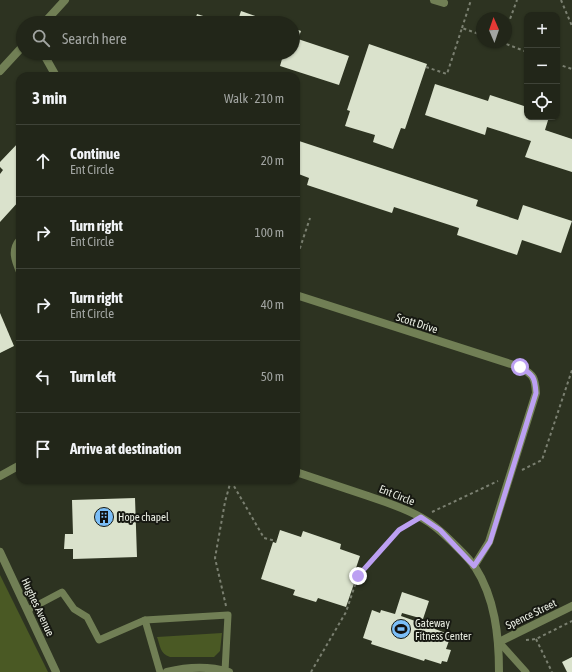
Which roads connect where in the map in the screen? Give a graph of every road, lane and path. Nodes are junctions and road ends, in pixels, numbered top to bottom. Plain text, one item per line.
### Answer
1 (65, 0) edge
2 (434, 0) edge
3 (471, 0) edge
4 (516, 0) edge
5 (561, 0) edge
6 (444, 3) dead end
7 (512, 12) edge
8 (50, 16) edge
9 (572, 26) edge
10 (462, 28) junction
11 (476, 33) edge
12 (512, 46) edge
13 (524, 51) edge
14 (16, 54) edge
15 (47, 60) edge
16 (560, 65) edge
17 (426, 67) dead end
18 (572, 69) edge
19 (0, 71) edge
20 (54, 72) edge
21 (310, 218) dead end
22 (300, 248) edge
23 (16, 252) edge
24 (16, 265) edge
25 (300, 296) edge
26 (16, 467) edge
27 (300, 473) edge
28 (0, 476) edge
29 (230, 484) edge
30 (233, 484) edge
31 (421, 517) junction
32 (276, 541) dead end
33 (0, 552) edge
34 (474, 566) junction
35 (572, 606) edge
36 (28, 610) junction
37 (228, 615) junction
38 (145, 620) junction
39 (536, 639) dead end
40 (499, 642) junction
41 (227, 671) edge
42 (56, 672) edge
43 (160, 672) edge
44 (167, 672) edge
45 (311, 672) edge
46 (499, 672) edge
47 (526, 672) edge
48 (552, 672) edge

1 - 8 street
2 - 6 street
3 - 10 path
4 - 7 path
5 - 9 path
10 - 11 path
10 - 17 path
12 - 13 path
14 - 19 street
15 - 20 street
16 - 18 path
21 - 22 path
23 - 24 lane
25 - 34 street, Scott Drive
26 - 28 street
27 - 31 street, Ent Circle
29 - 37 path
30 - 32 path
31 - 34 street, Ent Circle
31 - 45 path
33 - 36 street, Hughes Avenue
34 - 40 street, Ent Circle
35 - 40 street, Spence Street
36 - 38 lane
36 - 42 street, Hughes Avenue
37 - 38 lane
37 - 41 lane
38 - 43 lane
39 - 48 path
40 - 46 street, Ent Circle
40 - 47 lane
41 - 44 street

